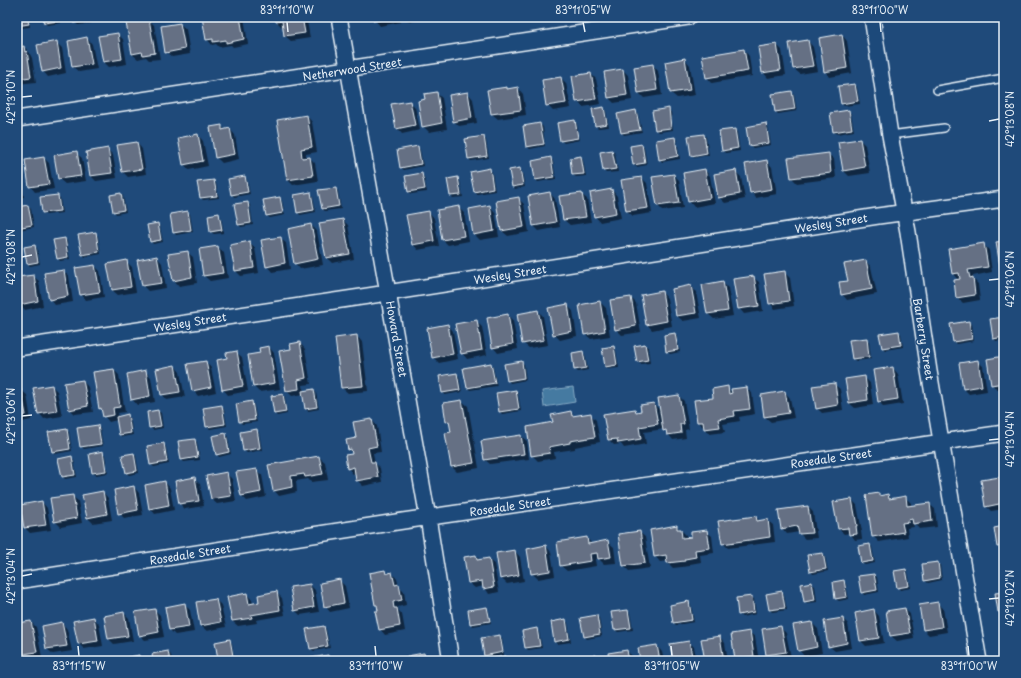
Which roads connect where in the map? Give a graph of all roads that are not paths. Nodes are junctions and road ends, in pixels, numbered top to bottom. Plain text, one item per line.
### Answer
1 (339, 17) edge
2 (688, 17) edge
3 (872, 17) edge
4 (348, 70) junction
5 (1004, 78) edge
6 (937, 90) dead end
7 (17, 120) edge
8 (944, 128) dead end
9 (890, 134) junction
10 (1004, 199) edge
11 (905, 213) junction
12 (388, 293) junction
13 (17, 348) edge
14 (1004, 433) edge
15 (942, 442) junction
16 (428, 518) junction
17 (17, 581) edge
18 (451, 661) edge
19 (979, 661) edge

1 - 4 street, Howard Street
2 - 4 street, Netherwood Street
3 - 9 street, Barberry Street
4 - 7 street, Netherwood Street
4 - 12 street, Howard Street
5 - 6 lane
8 - 9 lane
9 - 11 street, Barberry Street
10 - 11 street, Wesley Street
11 - 12 street, Wesley Street
11 - 15 street, Barberry Street
12 - 13 street, Wesley Street
12 - 16 street, Howard Street
14 - 15 street, Rosedale Street
15 - 16 street, Rosedale Street
15 - 19 street, Barberry Street
16 - 17 street, Rosedale Street
16 - 18 street, Howard Street

